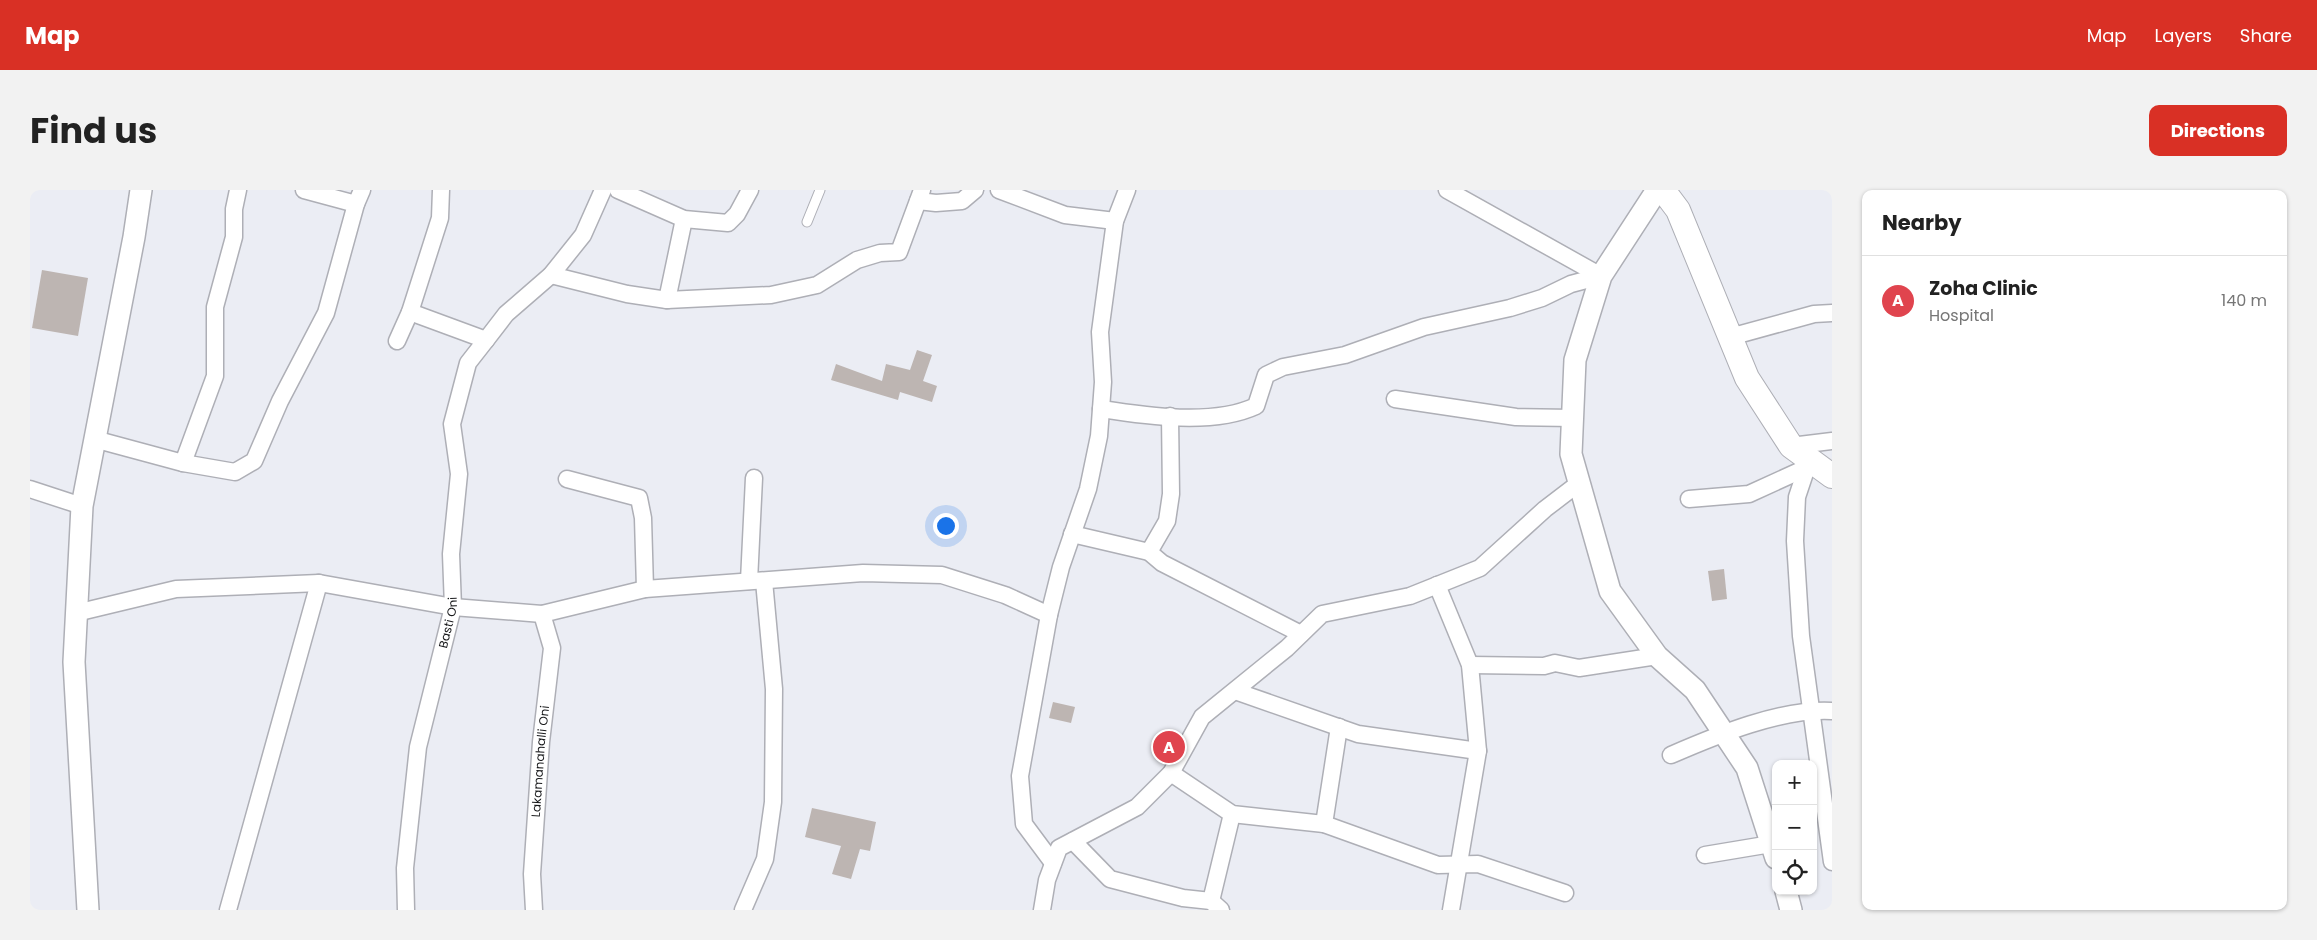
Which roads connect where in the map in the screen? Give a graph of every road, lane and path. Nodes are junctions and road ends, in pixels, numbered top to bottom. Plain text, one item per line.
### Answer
1 (141, 190) edge
2 (238, 190) edge
3 (304, 190) edge
4 (441, 190) edge
5 (604, 190) edge
6 (618, 190) edge
7 (750, 190) edge
8 (820, 190) edge
9 (975, 190) edge
10 (999, 190) edge
11 (1127, 190) edge
12 (1447, 190) edge
13 (1657, 190) edge
14 (1663, 190) edge
15 (920, 195) edge
16 (359, 197) edge
17 (684, 219) junction
18 (1115, 221) junction
19 (807, 222) dead end
20 (551, 275) junction
21 (1601, 276) junction
22 (667, 300) junction
23 (410, 312) junction
24 (1832, 313) edge
25 (1730, 337) junction
26 (486, 340) junction
27 (397, 341) dead end
28 (1395, 399) dead end
29 (1101, 409) junction
30 (1170, 416) junction
31 (1573, 418) junction
32 (94, 439) junction
33 (1832, 441) edge
34 (1791, 446) junction
35 (182, 463) junction
36 (1808, 464) junction
37 (1832, 476) edge
38 (754, 478) dead end
39 (567, 479) dead end
40 (1579, 483) junction
41 (30, 489) edge
42 (1689, 499) dead end
43 (82, 506) junction
44 (1072, 534) junction
45 (1149, 552) junction
46 (756, 581) junction
47 (319, 582) junction
48 (1437, 585) junction
49 (645, 588) junction
50 (453, 607) junction
51 (76, 613) junction
52 (542, 614) junction
53 (1049, 615) junction
54 (1301, 634) junction
55 (1657, 656) junction
56 (1470, 665) junction
57 (1234, 691) junction
58 (1810, 710) junction
59 (1832, 711) edge
60 (1339, 728) junction
61 (1724, 732) junction
62 (1478, 751) junction
63 (1671, 755) dead end
64 (1170, 773) junction
65 (1232, 814) junction
66 (1324, 824) junction
67 (1073, 841) junction
68 (1774, 850) edge
69 (1772, 851) edge
70 (1706, 855) dead end
71 (1832, 862) edge
72 (1053, 863) junction
73 (1460, 863) junction
74 (1565, 893) dead end
75 (1787, 895) edge
76 (1182, 904) edge
77 (1216, 906) edge
78 (88, 910) edge
79 (228, 910) edge
80 (406, 910) edge
81 (534, 910) edge
82 (743, 910) edge
83 (1042, 910) edge
84 (1451, 910) edge
85 (1791, 910) edge

1 - 32 street
2 - 35 street
3 - 16 street
4 - 23 street
5 - 20 street, Basti Oni
6 - 17 street
7 - 17 street
8 - 19 lane
9 - 15 street
10 - 18 street
11 - 18 street
12 - 21 street
13 - 21 street
14 - 25 main road
15 - 22 street
16 - 35 street
17 - 22 street
18 - 29 street
20 - 22 street
20 - 26 street, Basti Oni
21 - 30 street
21 - 31 street
23 - 26 street
23 - 27 street
24 - 25 street
25 - 34 main road
26 - 50 street, Basti Oni
28 - 31 street
29 - 30 street
29 - 44 street
30 - 45 street
31 - 40 street
32 - 35 street
32 - 43 street
33 - 34 street
34 - 36 main road
36 - 37 main road
36 - 42 street
36 - 58 street
38 - 46 street
39 - 49 street
40 - 48 street
40 - 55 street
41 - 43 street
43 - 51 street
44 - 45 street
44 - 53 street
45 - 54 street
46 - 49 street
46 - 53 street
46 - 82 street
47 - 50 street
47 - 51 street
47 - 79 street
48 - 54 street
48 - 56 street
49 - 52 street
50 - 52 street
50 - 80 street, Basti Oni
51 - 78 street
52 - 81 street, Lakamanahalli Oni
53 - 72 street
54 - 57 street
55 - 56 street
55 - 61 street
56 - 62 street
57 - 60 street
57 - 64 street
58 - 59 street
58 - 61 street
58 - 71 street
60 - 62 street
60 - 66 street
61 - 63 street
61 - 68 street
62 - 73 street
64 - 65 street
64 - 67 street
65 - 66 street
65 - 77 street
66 - 73 street
67 - 72 street
67 - 76 street
69 - 70 street
72 - 83 street
73 - 74 street
73 - 84 street
75 - 85 street
76 - 77 street

